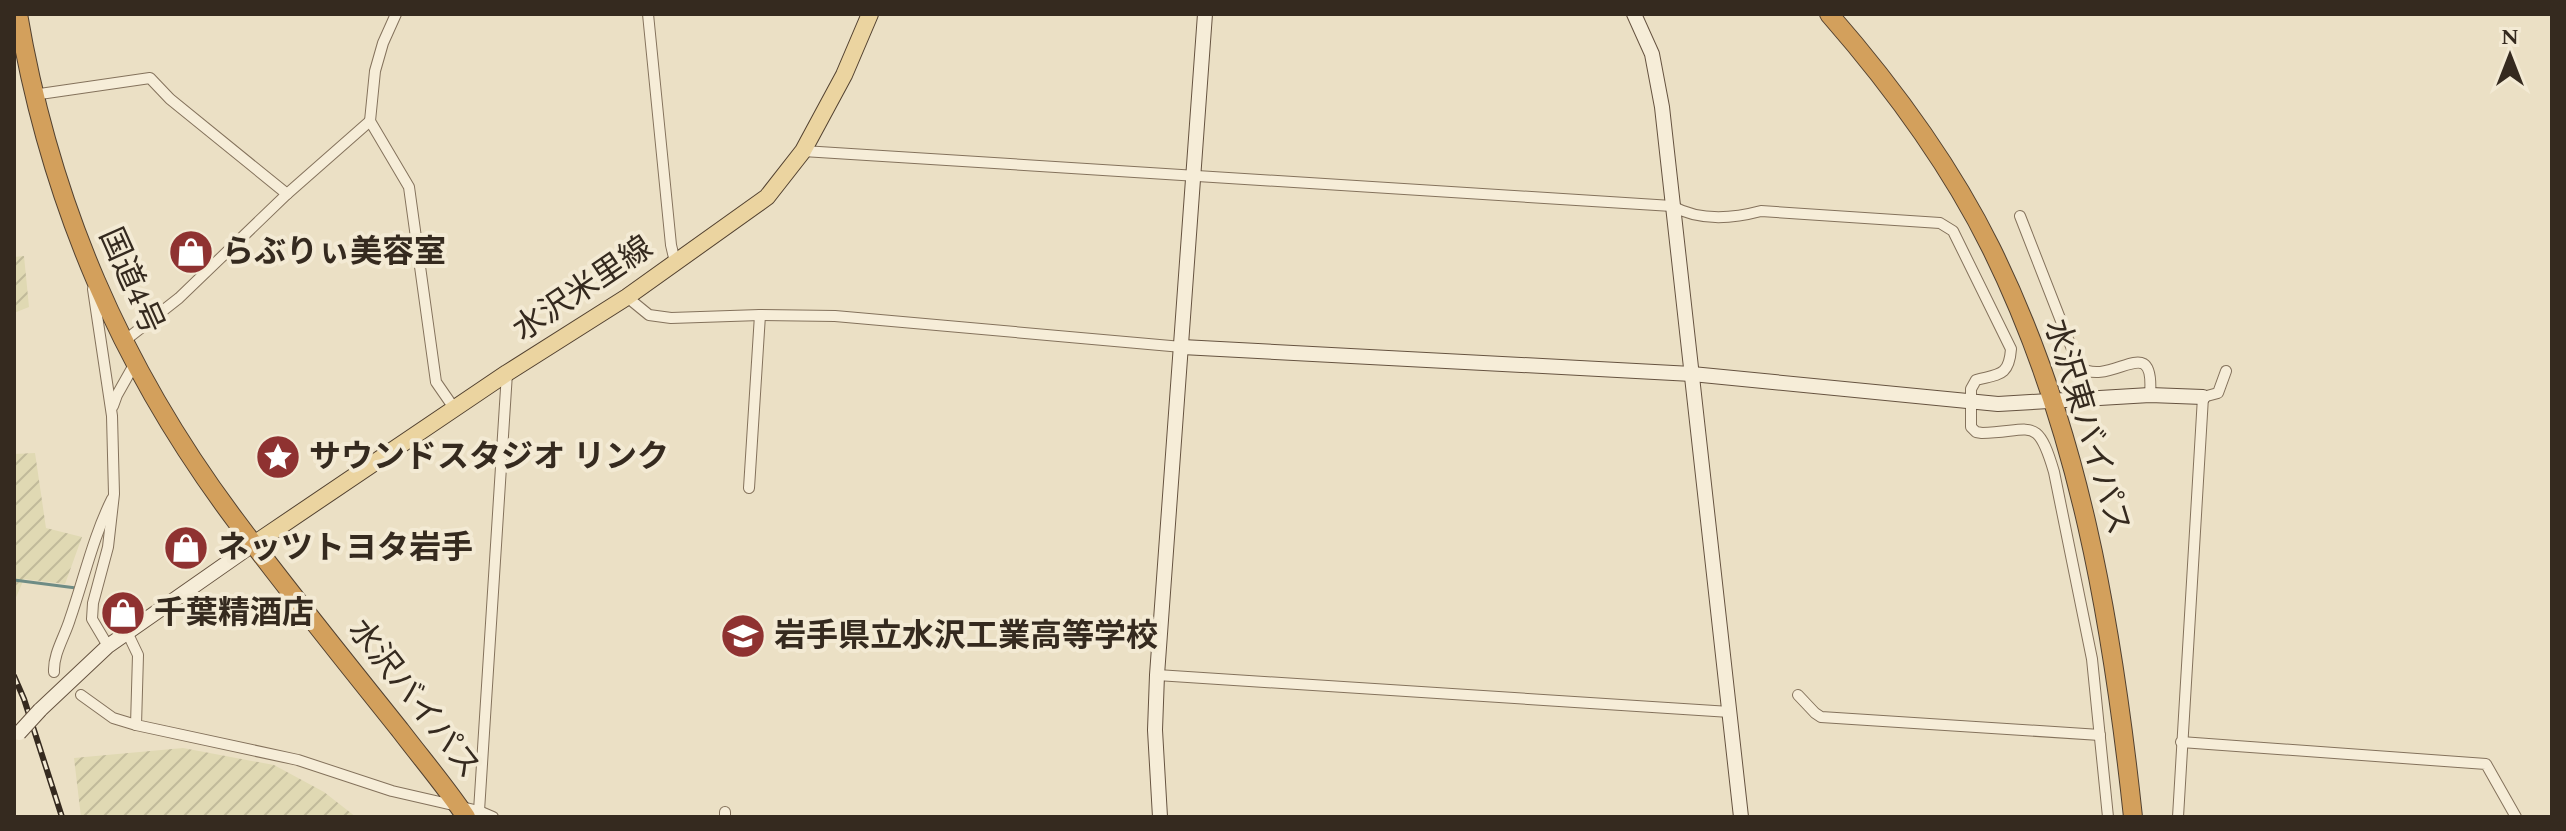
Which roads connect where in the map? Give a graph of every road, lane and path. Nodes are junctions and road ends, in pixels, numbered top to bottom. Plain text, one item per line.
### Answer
1 (18, 14) edge
2 (396, 14) edge
3 (648, 14) edge
4 (870, 14) edge
5 (1205, 14) edge
6 (1634, 14) edge
7 (1829, 14) edge
8 (33, 95) junction
9 (370, 121) junction
10 (803, 151) junction
11 (1193, 176) junction
12 (287, 194) junction
13 (1672, 206) junction
14 (2020, 216) dead end
15 (675, 262) junction
16 (89, 265) junction
17 (627, 297) junction
18 (760, 315) junction
19 (123, 342) junction
20 (1182, 347) junction
21 (135, 363) junction
22 (2226, 371) dead end
23 (507, 373) junction
24 (1692, 374) junction
25 (2150, 395) junction
26 (2203, 397) junction
27 (2054, 400) junction
28 (1971, 403) junction
29 (454, 408) junction
30 (112, 416) junction
31 (749, 488) dead end
32 (114, 494) junction
33 (254, 544) junction
34 (127, 632) junction
35 (108, 646) junction
36 (54, 672) dead end
37 (1157, 675) junction
38 (81, 695) dead end
39 (1798, 695) dead end
40 (1730, 712) junction
41 (136, 725) junction
42 (2100, 735) junction
43 (16, 736) edge
44 (2181, 742) junction
45 (468, 812) edge
46 (493, 817) edge
47 (1160, 817) edge
48 (1741, 817) edge
49 (2108, 817) edge
50 (2133, 817) edge
51 (2178, 817) edge
52 (2516, 817) edge

1 - 8 highway, 国道4号
2 - 9 street
3 - 15 street
4 - 10 main road, 水沢米里線
5 - 11 street
6 - 13 street
7 - 27 highway, 水沢東バイパス
8 - 12 street
8 - 16 highway, 国道4号
9 - 12 street
9 - 29 street
10 - 11 street
10 - 15 main road, 水沢米里線
11 - 13 street
11 - 20 street
12 - 19 street
13 - 24 street
13 - 28 street
14 - 25 street
15 - 17 main road, 水沢米里線
16 - 19 highway, 国道4号
16 - 30 street
17 - 18 street
17 - 23 main road, 水沢米里線
18 - 20 street
18 - 31 street
19 - 21 highway, 国道4号
20 - 24 street
20 - 37 street
21 - 30 street
21 - 33 highway, 国道4号
22 - 26 street
23 - 29 main road, 水沢米里線
23 - 45 street
24 - 28 street
24 - 40 street
25 - 26 street
25 - 27 street
26 - 44 street
27 - 28 street
27 - 50 highway, 水沢東バイパス
28 - 42 street
29 - 33 main road, 水沢米里線
30 - 32 street
32 - 35 street
32 - 36 street
33 - 34 street
33 - 45 highway, 水沢バイパス
34 - 35 street
34 - 41 street
35 - 43 street, bridge
37 - 40 street
37 - 47 street
38 - 41 street
39 - 42 street
40 - 48 street
41 - 45 street
42 - 49 street
44 - 51 street
44 - 52 street
45 - 46 street

